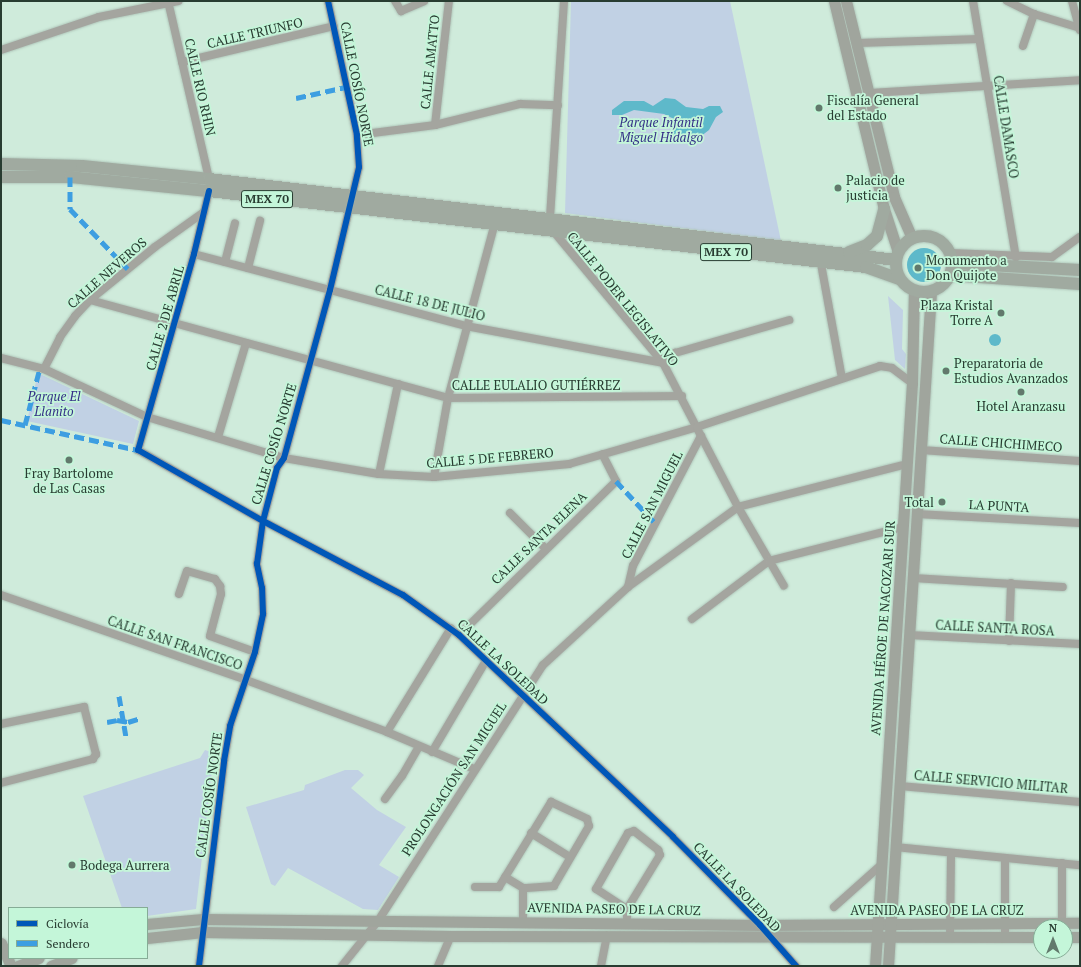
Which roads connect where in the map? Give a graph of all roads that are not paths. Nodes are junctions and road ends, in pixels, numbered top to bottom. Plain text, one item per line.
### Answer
1 (178, 1) edge
2 (328, 1) edge
3 (395, 1) edge
4 (424, 1) edge
5 (448, 1) edge
6 (564, 1) edge
7 (834, 1) edge
8 (846, 1) edge
9 (973, 1) edge
10 (1007, 1) edge
11 (1072, 1) edge
12 (168, 2) edge
13 (1022, 4) edge
14 (1034, 14) junction
15 (1079, 25) edge
16 (334, 26) junction
17 (979, 39) junction
18 (858, 43) junction
19 (1023, 46) dead end
20 (1, 50) edge
21 (182, 62) junction
22 (1080, 80) edge
23 (987, 86) junction
24 (870, 93) junction
25 (558, 105) junction
26 (435, 126) junction
27 (357, 136) junction
28 (1, 164) edge
29 (1, 178) edge
30 (209, 185) junction
31 (350, 195) junction
32 (348, 209) junction
33 (884, 209) junction
34 (204, 212) junction
35 (550, 219) junction
36 (260, 221) dead end
37 (235, 222) dead end
38 (494, 226) junction
39 (554, 232) junction
40 (1080, 237) edge
41 (912, 238) junction
42 (846, 253) junction
43 (194, 254) junction
44 (897, 256) junction
45 (1016, 257) junction
46 (224, 262) junction
47 (821, 264) junction
48 (951, 264) junction
49 (248, 268) junction
50 (1080, 270) edge
51 (899, 279) junction
52 (1080, 284) edge
53 (330, 290) junction
54 (914, 291) junction
55 (931, 292) junction
56 (90, 300) junction
57 (789, 320) dead end
58 (175, 324) junction
59 (466, 326) junction
60 (246, 343) junction
61 (1, 358) edge
62 (310, 360) junction
63 (663, 363) junction
64 (44, 369) junction
65 (842, 378) junction
66 (912, 383) junction
67 (398, 384) junction
68 (682, 396) junction
69 (448, 398) junction
70 (147, 417) junction
71 (697, 427) junction
72 (701, 436) junction
73 (218, 437) junction
74 (138, 450) joint
75 (921, 450) junction
76 (602, 454) junction
77 (284, 458) junction
78 (1080, 461) edge
79 (907, 464) junction
80 (379, 474) junction
81 (434, 477) junction
82 (738, 507) junction
83 (510, 513) dead end
84 (917, 514) junction
85 (264, 521) junction
86 (1080, 523) edge
87 (903, 527) junction
88 (546, 548) junction
89 (770, 561) junction
90 (913, 578) junction
91 (1011, 583) junction
92 (784, 586) dead end
93 (628, 587) junction
94 (1063, 587) dead end
95 (179, 594) dead end
96 (1, 595) edge
97 (692, 619) dead end
98 (451, 628) junction
99 (459, 635) junction
100 (909, 635) junction
101 (1009, 641) junction
102 (1080, 644) edge
103 (255, 652) junction
104 (487, 659) junction
105 (246, 680) junction
106 (522, 695) junction
107 (1, 724) edge
108 (386, 732) junction
109 (419, 746) junction
110 (432, 752) junction
111 (474, 769) junction
112 (1, 783) edge
113 (900, 786) junction
114 (385, 799) dead end
115 (1080, 802) edge
116 (530, 833) junction
117 (895, 847) junction
118 (951, 853) junction
119 (570, 856) junction
120 (1004, 858) junction
121 (1062, 863) junction
122 (881, 865) junction
123 (1080, 865) edge
124 (504, 877) junction
125 (475, 887) dead end
126 (523, 888) junction
127 (834, 907) dead end
128 (627, 909) junction
129 (203, 919) junction
130 (1062, 919) edge
131 (378, 921) junction
132 (523, 921) junction
133 (627, 923) junction
134 (148, 924) edge
135 (877, 924) junction
136 (891, 924) junction
137 (950, 924) junction
138 (1005, 924) junction
139 (1033, 924) edge
140 (760, 925) junction
141 (203, 932) junction
142 (367, 935) junction
143 (451, 936) junction
144 (607, 936) junction
145 (876, 937) junction
146 (890, 937) junction
147 (950, 937) junction
148 (1005, 937) junction
149 (1033, 937) edge
150 (148, 938) edge
151 (770, 938) junction
152 (1, 943) edge
153 (36, 959) edge
154 (69, 959) edge
155 (11, 966) edge
156 (18, 966) edge
157 (51, 966) edge
158 (200, 966) edge
159 (342, 966) edge
160 (438, 966) edge
161 (601, 966) edge
162 (796, 966) edge
163 (875, 966) edge
164 (888, 966) edge

1 - 12 street
2 - 16 street, CALLE COSÍO NORTE
3 - 4 street
5 - 26 street, CALLE AMATTO
6 - 25 street, CALLE PODER LEGISLATIVO
7 - 33 main road
8 - 18 main road
9 - 17 street, CALLE DAMASCO
10 - 13 street
11 - 15 street
12 - 20 street
12 - 21 street, CALLE RIO RHIN
13 - 14 street
14 - 15 street
14 - 19 street
16 - 21 street, CALLE TRIUNFO
16 - 27 street, CALLE COSÍO NORTE
17 - 18 street
17 - 23 street, CALLE DAMASCO
18 - 24 main road
21 - 30 street, CALLE RIO RHIN
22 - 23 street
23 - 24 street
23 - 45 street, CALLE DAMASCO
24 - 41 main road
25 - 26 street
25 - 35 street, CALLE PODER LEGISLATIVO
26 - 27 street
27 - 31 street, CALLE COSÍO NORTE
28 - 30 main road, MEX 70
29 - 30 main road, MEX 70
30 - 31 main road, MEX 70
30 - 32 main road, MEX 70
30 - 34 street, CALLE 2 DE ABRIL
31 - 32 street, CALLE COSÍO NORTE
31 - 35 main road, MEX 70
32 - 38 main road, MEX 70
32 - 53 street, CALLE COSÍO NORTE
33 - 42 main road
33 - 44 main road
34 - 43 street, CALLE 2 DE ABRIL
34 - 56 street, CALLE NEVEROS
35 - 39 street, CALLE PODER LEGISLATIVO
35 - 42 main road, MEX 70
36 - 49 street
37 - 46 street
38 - 39 main road, MEX 70
38 - 59 street
39 - 47 main road, MEX 70
39 - 63 street, CALLE PODER LEGISLATIVO
40 - 45 street
41 - 44 main road
41 - 48 main road
42 - 44 main road, MEX 70
43 - 46 street, CALLE 18 DE JULIO
43 - 58 street, CALLE 2 DE ABRIL
44 - 51 main road
45 - 48 street
46 - 49 street, CALLE 18 DE JULIO
47 - 51 main road, MEX 70
47 - 65 street
48 - 50 main road
48 - 52 main road
48 - 55 main road
49 - 53 street, CALLE 18 DE JULIO
51 - 54 main road, MEX 70
53 - 59 street, CALLE 18 DE JULIO
53 - 62 street, CALLE COSÍO NORTE
54 - 55 main road
54 - 66 main road, AVENIDA HÉROE DE NACOZARI SUR
55 - 75 main road, AVENIDA HÉROE DE NACOZARI SUR
56 - 58 street, CALLE EULALIO GUTIÉRREZ
56 - 64 street, CALLE NEVEROS
57 - 63 street
58 - 60 street, CALLE EULALIO GUTIÉRREZ
58 - 70 street, CALLE 2 DE ABRIL
59 - 63 street, CALLE 18 DE JULIO
59 - 69 street
60 - 62 street, CALLE EULALIO GUTIÉRREZ
60 - 73 street
61 - 64 street, CALLE 5 DE FEBRERO
62 - 67 street, CALLE EULALIO GUTIÉRREZ
62 - 77 street, CALLE COSÍO NORTE
63 - 68 street, CALLE PODER LEGISLATIVO
64 - 70 street, CALLE 5 DE FEBRERO
65 - 66 street, CALLE 5 DE FEBRERO
65 - 71 street, CALLE 5 DE FEBRERO
66 - 79 main road, AVENIDA HÉROE DE NACOZARI SUR
67 - 69 street, CALLE EULALIO GUTIÉRREZ
67 - 80 street
68 - 69 street, CALLE EULALIO GUTIÉRREZ
68 - 71 street, CALLE PODER LEGISLATIVO
69 - 81 street
70 - 73 street, CALLE 5 DE FEBRERO
70 - 74 street, CALLE 2 DE ABRIL
71 - 72 street, CALLE PODER LEGISLATIVO
71 - 76 street, CALLE 5 DE FEBRERO
72 - 82 street, CALLE PODER LEGISLATIVO
72 - 93 street, CALLE SAN MIGUEL
73 - 77 street, CALLE 5 DE FEBRERO
74 - 85 street, CALLE LA SOLEDAD
75 - 78 street, CALLE CHICHIMECO
75 - 84 main road, AVENIDA HÉROE DE NACOZARI SUR
76 - 81 street, CALLE 5 DE FEBRERO
76 - 88 street, CALLE SANTA ELENA
77 - 80 street, CALLE 5 DE FEBRERO
77 - 85 street, CALLE COSÍO NORTE
79 - 82 street, PROLONGACIÓN SAN MIGUEL
79 - 87 main road, AVENIDA HÉROE DE NACOZARI SUR
80 - 81 street, CALLE 5 DE FEBRERO
82 - 89 street, CALLE PODER LEGISLATIVO
82 - 93 street, PROLONGACIÓN SAN MIGUEL
83 - 88 street
84 - 86 street, LA PUNTA
84 - 90 main road, AVENIDA HÉROE DE NACOZARI SUR
85 - 98 street, CALLE LA SOLEDAD
85 - 103 street, CALLE COSÍO NORTE
87 - 89 street
87 - 122 main road, AVENIDA HÉROE DE NACOZARI SUR
88 - 99 street, CALLE SANTA ELENA
89 - 92 street, CALLE PODER LEGISLATIVO
89 - 97 street
90 - 91 street
90 - 100 main road, AVENIDA HÉROE DE NACOZARI SUR
91 - 94 street
91 - 101 street
93 - 106 street, PROLONGACIÓN SAN MIGUEL
95 - 103 street
96 - 105 street, CALLE SAN FRANCISCO
98 - 99 street, CALLE LA SOLEDAD
98 - 108 street
99 - 104 street, CALLE LA SOLEDAD
100 - 101 street, CALLE SANTA ROSA
100 - 113 main road, AVENIDA HÉROE DE NACOZARI SUR
101 - 102 street, CALLE SANTA ROSA
103 - 105 street, CALLE COSÍO NORTE
104 - 106 street, CALLE LA SOLEDAD
104 - 110 street
105 - 108 street, CALLE SAN FRANCISCO
105 - 129 street, CALLE COSÍO NORTE
106 - 111 street, PROLONGACIÓN SAN MIGUEL
106 - 140 street, CALLE LA SOLEDAD
107 - 112 street
108 - 109 street, CALLE SAN FRANCISCO
109 - 110 street, CALLE SAN FRANCISCO
109 - 114 street
110 - 111 street, CALLE SAN FRANCISCO
111 - 131 street, PROLONGACIÓN SAN MIGUEL
113 - 115 street, CALLE SERVICIO MILITAR
113 - 117 main road, AVENIDA HÉROE DE NACOZARI SUR
116 - 119 street
116 - 119 street
116 - 124 street
117 - 118 street
117 - 136 main road, AVENIDA HÉROE DE NACOZARI SUR
118 - 120 street
118 - 137 street
119 - 126 street
120 - 121 street
120 - 138 street
121 - 123 street
121 - 130 street
122 - 127 street
122 - 135 main road, AVENIDA HÉROE DE NACOZARI SUR
124 - 125 street
124 - 126 street
126 - 132 street
128 - 128 street
128 - 133 street
129 - 131 main road, AVENIDA PASEO DE LA CRUZ
129 - 134 main road, AVENIDA PASEO DE LA CRUZ
129 - 141 street, CALLE COSÍO NORTE
131 - 132 main road, AVENIDA PASEO DE LA CRUZ
131 - 142 street
132 - 133 main road, AVENIDA PASEO DE LA CRUZ
133 - 140 main road, AVENIDA PASEO DE LA CRUZ
135 - 136 main road, AVENIDA PASEO DE LA CRUZ
135 - 140 main road, AVENIDA PASEO DE LA CRUZ
135 - 145 main road, AVENIDA HÉROE DE NACOZARI SUR
136 - 137 main road, AVENIDA PASEO DE LA CRUZ
136 - 146 main road, AVENIDA HÉROE DE NACOZARI SUR
137 - 138 main road, AVENIDA PASEO DE LA CRUZ
137 - 147 street
138 - 139 main road, AVENIDA PASEO DE LA CRUZ
138 - 148 street
140 - 151 street, CALLE LA SOLEDAD
141 - 142 main road, AVENIDA PASEO DE LA CRUZ
141 - 150 main road, AVENIDA PASEO DE LA CRUZ
141 - 158 street, CALLE COSÍO NORTE
142 - 143 main road, AVENIDA PASEO DE LA CRUZ
142 - 159 street
143 - 144 main road, AVENIDA PASEO DE LA CRUZ
143 - 160 street
144 - 151 main road, AVENIDA PASEO DE LA CRUZ
144 - 161 street
145 - 146 main road, AVENIDA PASEO DE LA CRUZ
145 - 151 main road, AVENIDA PASEO DE LA CRUZ
145 - 163 main road, AVENIDA HÉROE DE NACOZARI SUR
146 - 147 main road, AVENIDA PASEO DE LA CRUZ
146 - 164 main road, AVENIDA HÉROE DE NACOZARI SUR
147 - 148 main road, AVENIDA PASEO DE LA CRUZ
148 - 149 main road, AVENIDA PASEO DE LA CRUZ
151 - 162 street, CALLE LA SOLEDAD
152 - 155 main road
153 - 156 main road
154 - 157 main road

